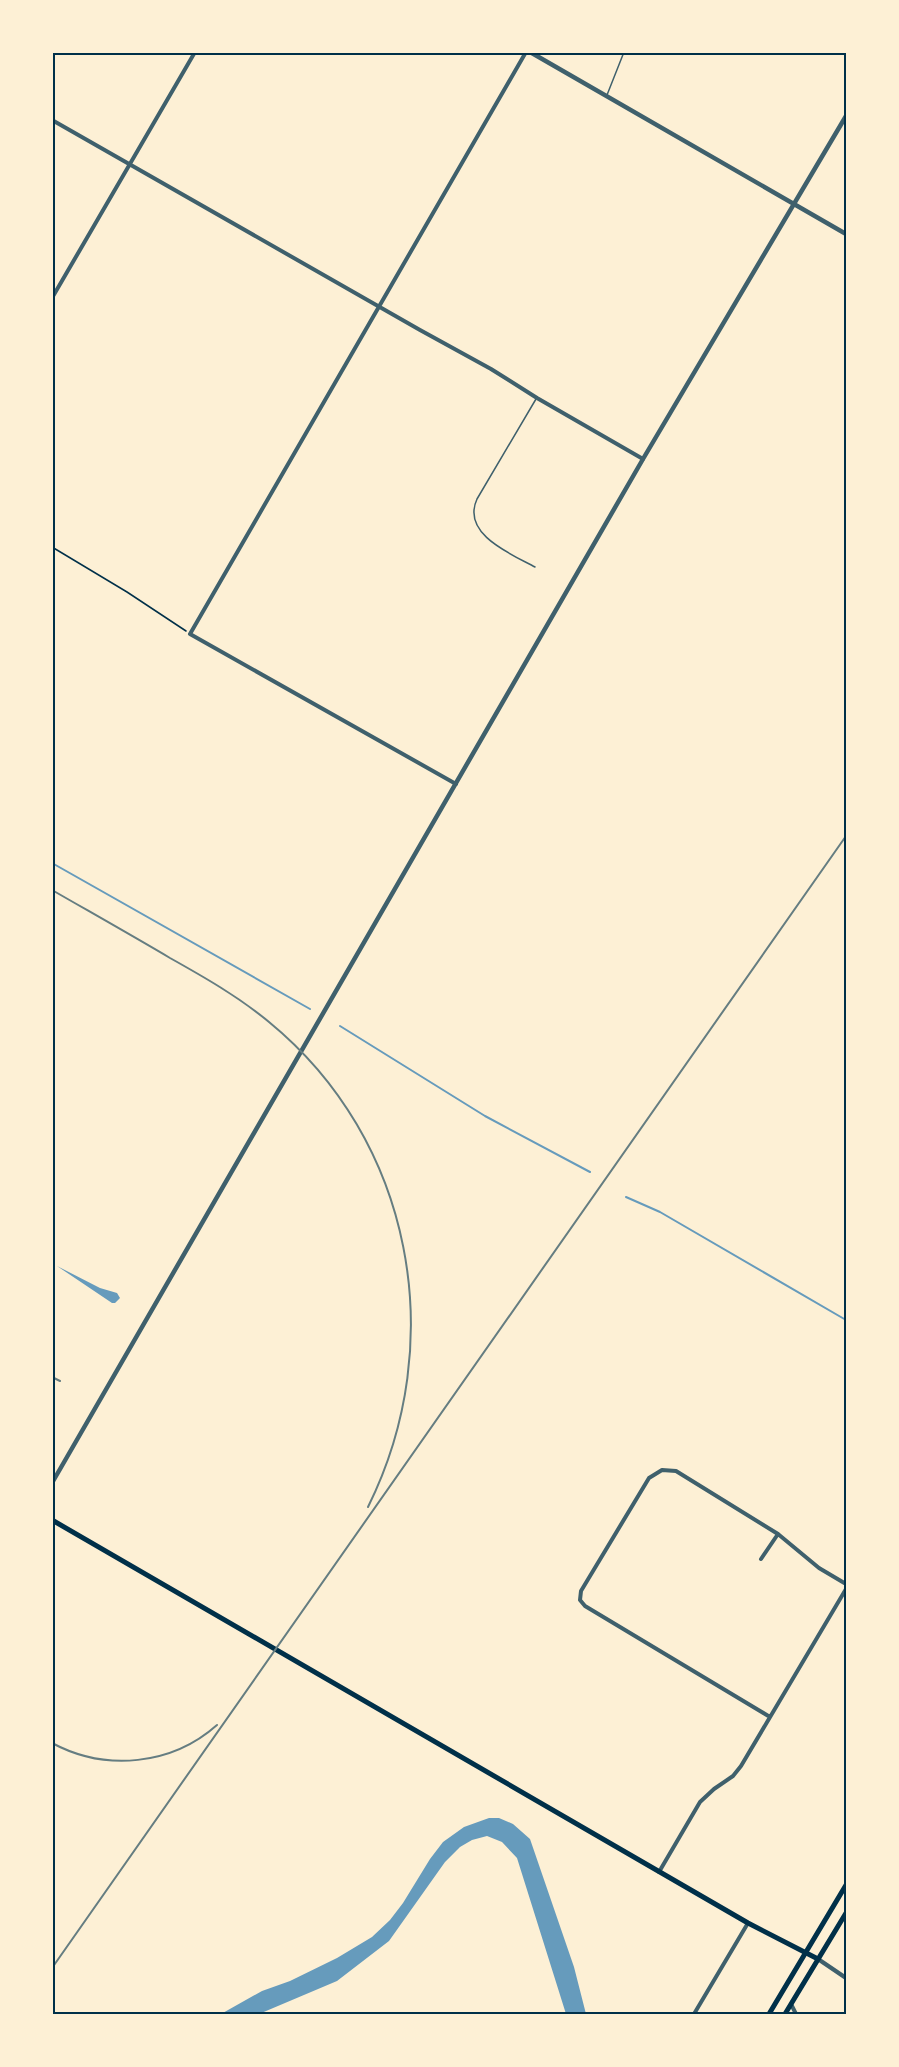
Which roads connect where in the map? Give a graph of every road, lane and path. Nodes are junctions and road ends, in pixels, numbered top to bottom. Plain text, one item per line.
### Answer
1 (195, 52) edge
2 (528, 52) edge
3 (624, 52) edge
4 (606, 96) junction
5 (846, 116) edge
6 (52, 120) edge
7 (130, 166) junction
8 (794, 203) junction
9 (846, 234) edge
10 (52, 298) edge
11 (379, 306) junction
12 (537, 398) junction
13 (643, 459) junction
14 (52, 547) edge
15 (535, 567) dead end
16 (190, 634) junction
17 (456, 784) junction
18 (52, 1483) edge
19 (52, 1520) edge
20 (778, 1534) junction
21 (761, 1559) dead end
22 (846, 1584) edge
23 (846, 1589) edge
24 (770, 1717) junction
25 (659, 1872) junction
26 (846, 1885) edge
27 (846, 1914) edge
28 (748, 1923) junction
29 (806, 1953) junction
30 (818, 1959) junction
31 (846, 1978) edge
32 (791, 2004) junction
33 (694, 2014) edge
34 (769, 2014) edge
35 (785, 2014) edge
36 (796, 2014) edge

1 - 7 street
2 - 4 street
2 - 11 street
3 - 4 lane
4 - 8 street
5 - 8 street
6 - 7 street
7 - 10 street
7 - 11 street
8 - 9 street
8 - 13 street
11 - 12 street
11 - 16 street
12 - 13 street
12 - 15 lane
13 - 17 street
14 - 16 path
16 - 17 street
17 - 18 street
19 - 25 main road
20 - 21 street
20 - 22 street
20 - 24 street
23 - 24 street
24 - 25 street
25 - 28 main road
26 - 29 main road
27 - 30 main road
28 - 29 main road
28 - 33 street
29 - 30 main road
29 - 34 main road
30 - 31 street
30 - 32 main road
32 - 35 main road
32 - 36 street

